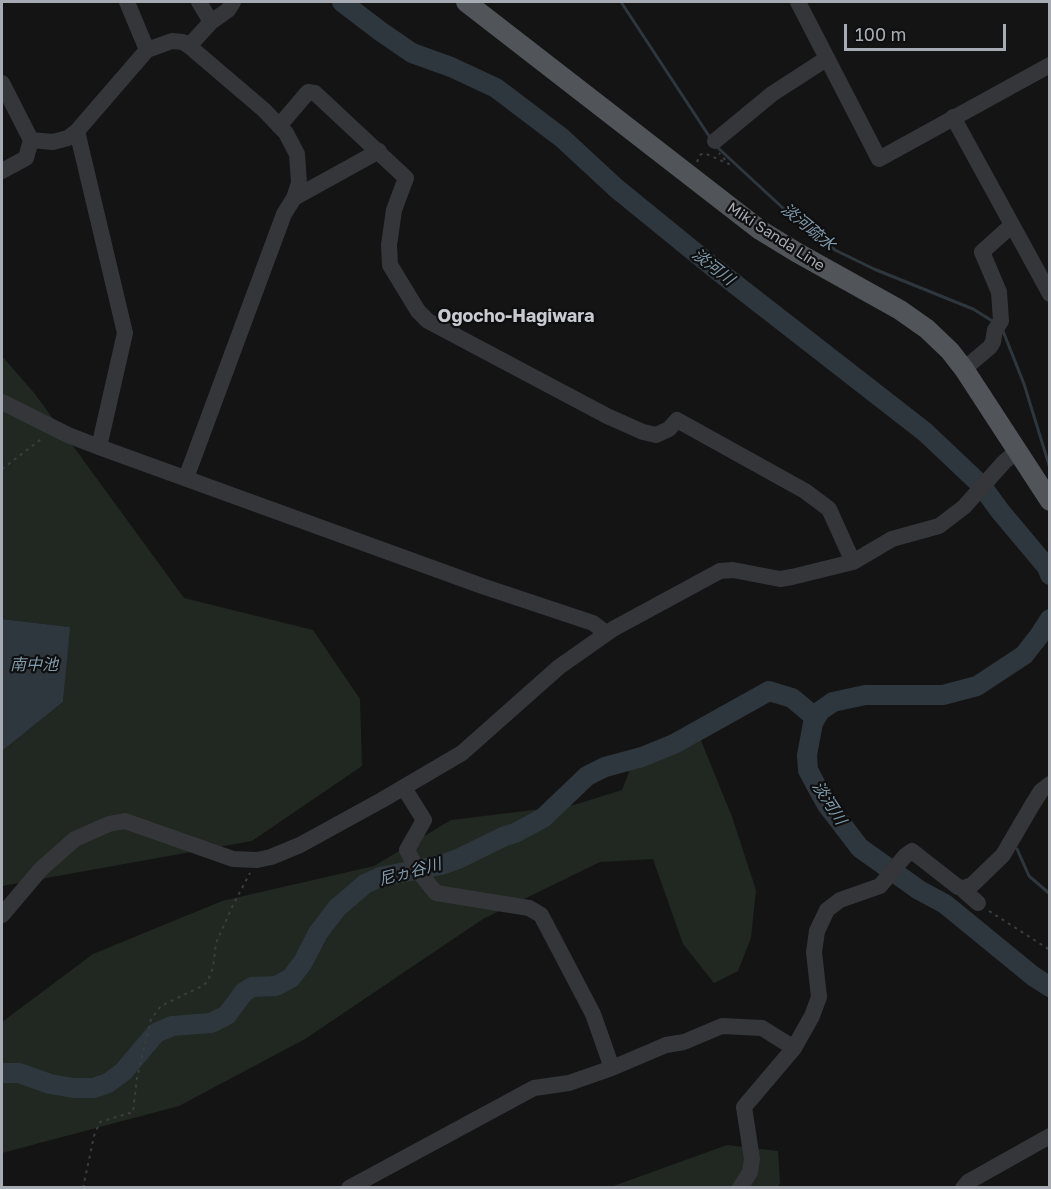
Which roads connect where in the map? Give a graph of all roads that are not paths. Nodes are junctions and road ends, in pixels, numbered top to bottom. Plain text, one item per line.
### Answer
1 (127, 2) edge
2 (199, 2) edge
3 (233, 2) edge
4 (466, 2) edge
5 (798, 2) edge
6 (211, 22) junction
7 (189, 46) junction
8 (147, 51) junction
9 (821, 63) junction
10 (1050, 65) edge
11 (2, 83) edge
12 (952, 117) junction
13 (279, 126) junction
14 (77, 130) junction
15 (31, 140) junction
16 (717, 147) road end
17 (379, 151) junction
18 (2, 171) edge
19 (294, 198) junction
20 (1012, 225) junction
21 (1050, 294) edge
22 (964, 369) junction
23 (2, 402) edge
24 (99, 447) junction
25 (1011, 457) junction
26 (186, 478) junction
27 (1050, 501) edge
28 (853, 562) junction
29 (606, 633) junction
30 (1050, 784) edge
31 (404, 788) junction
32 (2, 915) edge
33 (794, 1048) junction
34 (612, 1068) junction
35 (1050, 1136) edge
36 (349, 1188) edge
37 (740, 1188) edge
38 (963, 1188) edge

1 - 8 street
2 - 6 street
3 - 6 street
4 - 22 main road, Miki Sanda Line
5 - 9 street
6 - 7 street
7 - 8 street
7 - 13 street
8 - 14 street
9 - 12 street
9 - 16 street
10 - 12 street
11 - 15 street
12 - 20 street
13 - 17 street
13 - 19 street
14 - 15 street
14 - 24 street
15 - 18 street
17 - 19 street
17 - 28 street
19 - 26 street
20 - 21 street
20 - 22 street
22 - 25 main road, Miki Sanda Line
23 - 24 street
24 - 26 street
25 - 27 main road, Miki Sanda Line
25 - 28 street
26 - 29 street
28 - 29 street
29 - 31 street
30 - 33 street
31 - 32 street
31 - 34 street
33 - 34 street
33 - 37 street
34 - 36 street
35 - 38 street

